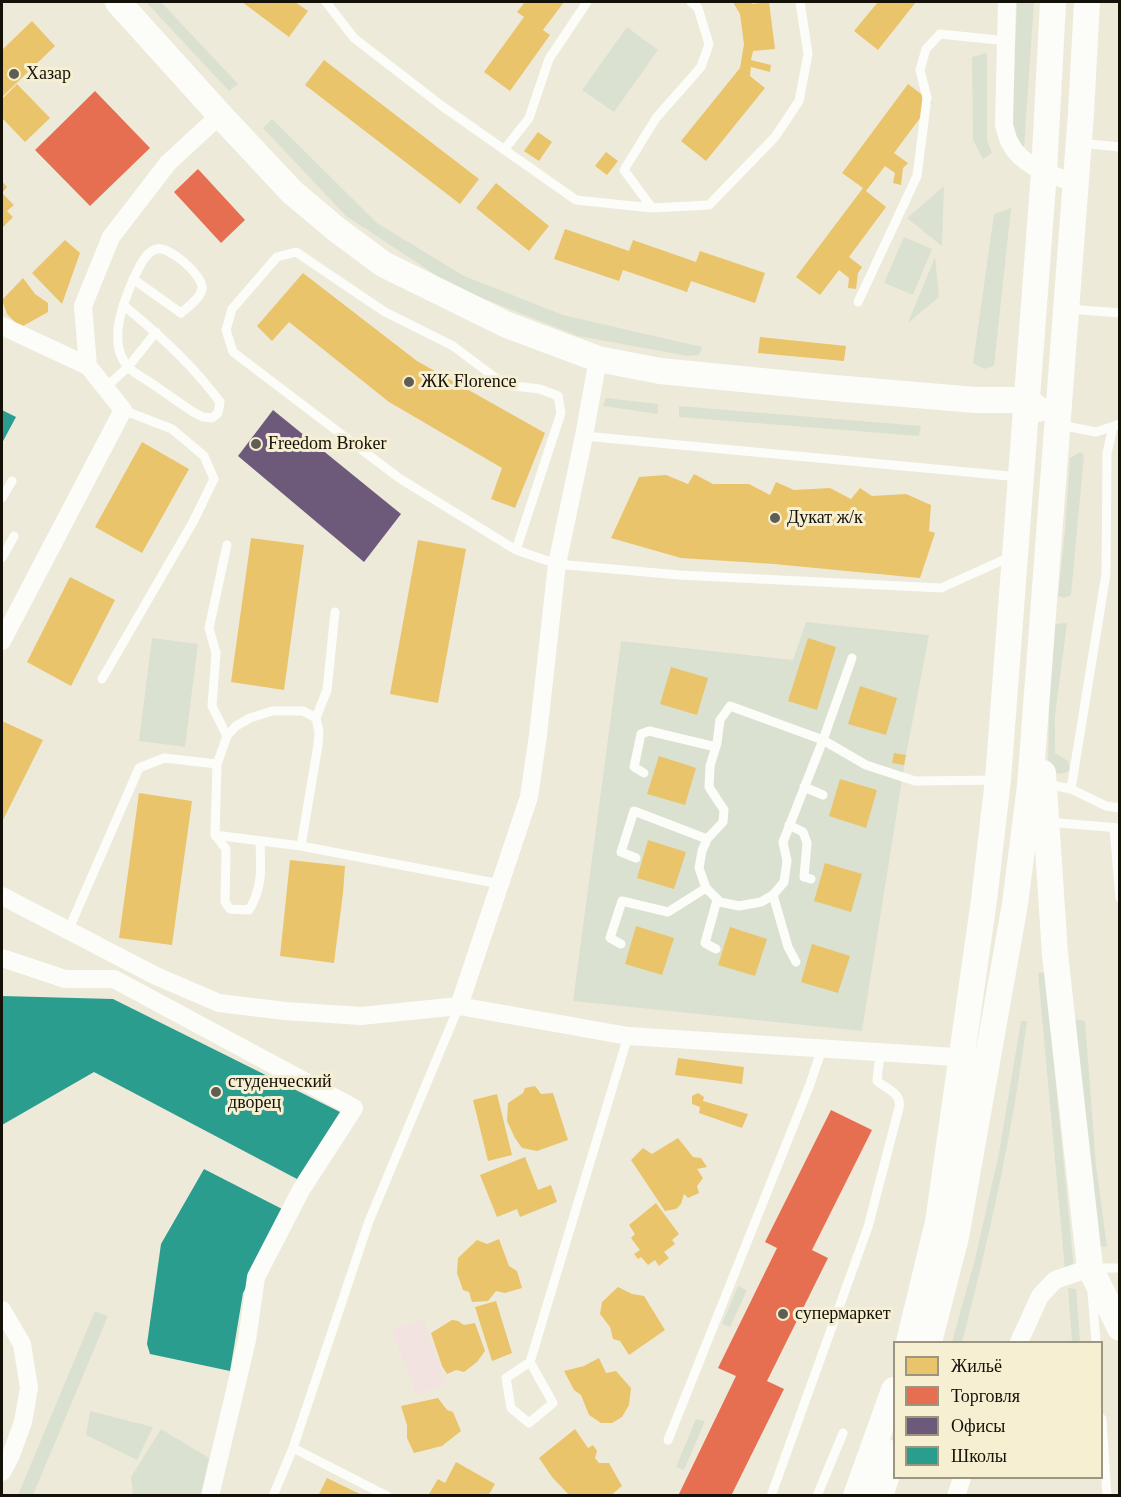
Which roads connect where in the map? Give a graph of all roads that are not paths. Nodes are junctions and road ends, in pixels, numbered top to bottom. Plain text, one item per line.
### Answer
1 (118, 2) edge
2 (326, 2) edge
3 (587, 2) edge
4 (691, 2) edge
5 (800, 2) edge
6 (1007, 2) edge
7 (1053, 2) edge
8 (1087, 2) edge
9 (1007, 41) junction
10 (220, 115) junction
11 (1078, 143) junction
12 (1119, 147) edge
13 (504, 150) junction
14 (1044, 172) junction
15 (1075, 183) junction
16 (652, 208) junction
17 (133, 279) junction
18 (858, 302) dead end
19 (123, 304) junction
20 (1065, 309) junction
21 (1119, 313) edge
22 (2, 326) edge
23 (156, 332) junction
24 (598, 359) junction
25 (88, 366) junction
26 (128, 367) junction
27 (105, 388) junction
28 (1026, 400) junction
29 (123, 410) junction
30 (1057, 424) junction
31 (1116, 425) edge
32 (584, 436) junction
33 (1020, 477) junction
34 (12, 481) dead end
35 (2, 498) edge
36 (14, 536) dead end
37 (227, 545) dead end
38 (516, 550) junction
39 (1014, 555) junction
40 (2, 558) edge
41 (558, 564) junction
42 (335, 612) dead end
43 (3, 634) edge
44 (852, 658) dead end
45 (102, 679) dead end
46 (1038, 682) junction
47 (316, 718) junction
48 (227, 736) junction
49 (823, 740) junction
50 (716, 747) junction
51 (217, 764) junction
52 (644, 773) dead end
53 (998, 780) junction
54 (1044, 784) junction
55 (804, 787) junction
56 (1071, 789) junction
57 (823, 795) dead end
58 (1119, 808) edge
59 (1046, 821) junction
60 (789, 825) junction
61 (1117, 828) edge
62 (215, 835) junction
63 (706, 839) junction
64 (261, 842) junction
65 (301, 846) junction
66 (636, 858) dead end
67 (811, 879) dead end
68 (500, 884) junction
69 (706, 888) junction
70 (773, 895) junction
71 (2, 896) edge
72 (1119, 898) edge
73 (717, 900) junction
74 (984, 900) junction
75 (1015, 904) junction
76 (68, 932) junction
77 (621, 944) dead end
78 (716, 949) dead end
79 (1055, 954) junction
80 (2, 958) edge
81 (796, 962) dead end
82 (459, 1006) junction
83 (628, 1036) junction
84 (822, 1049) junction
85 (880, 1053) junction
86 (960, 1056) junction
87 (988, 1060) junction
88 (1090, 1268) junction
89 (1119, 1268) edge
90 (2, 1310) edge
91 (1119, 1328) edge
92 (909, 1341) edge
93 (929, 1341) edge
94 (1019, 1341) edge
95 (1096, 1341) edge
96 (530, 1362) junction
97 (893, 1393) edge
98 (843, 1433) dead end
99 (668, 1440) dead end
100 (1103, 1445) edge
101 (293, 1448) junction
102 (893, 1456) edge
103 (2, 1472) edge
104 (963, 1479) edge
105 (210, 1496) edge
106 (273, 1496) edge
107 (387, 1496) edge
108 (771, 1496) edge
109 (817, 1496) edge
110 (856, 1496) edge
111 (880, 1496) edge
112 (956, 1496) edge
113 (1107, 1496) edge

1 - 10 main road
2 - 13 lane
3 - 13 lane
4 - 16 lane
5 - 16 lane
6 - 9 street
7 - 14 main road
8 - 11 main road
9 - 14 street
9 - 18 lane
10 - 24 main road
10 - 25 street
11 - 12 lane
11 - 15 main road
13 - 16 lane
14 - 15 street
14 - 28 main road
15 - 20 main road
17 - 17 lane
17 - 19 lane
19 - 23 lane
19 - 26 lane
20 - 21 lane
20 - 30 main road
22 - 25 street
23 - 26 lane
23 - 26 lane
24 - 28 main road
24 - 32 street
25 - 27 street
26 - 27 lane
27 - 29 street
28 - 30 main road
28 - 33 main road
29 - 43 street
29 - 45 lane
30 - 31 lane
30 - 46 main road
31 - 56 lane
32 - 33 lane
32 - 41 street
33 - 39 main road
34 - 35 lane
36 - 40 lane
37 - 48 lane
38 - 38 lane
38 - 41 lane
39 - 41 lane
39 - 53 main road
41 - 68 street
42 - 47 lane
44 - 49 lane
46 - 54 main road
46 - 75 main road
47 - 48 lane
47 - 65 lane
48 - 51 lane
49 - 50 lane
49 - 53 lane
49 - 55 lane
50 - 52 lane
50 - 63 lane
51 - 62 lane
51 - 76 lane
53 - 74 main road
54 - 56 lane
54 - 59 main road
55 - 57 lane
55 - 60 lane
56 - 58 lane
59 - 61 lane
59 - 79 main road
60 - 67 lane
60 - 70 lane
61 - 72 lane
62 - 64 lane
62 - 64 lane
63 - 66 lane
63 - 69 lane
64 - 65 lane
65 - 68 lane
68 - 82 street
69 - 73 lane
69 - 77 lane
70 - 73 lane
70 - 81 lane
71 - 76 street
73 - 78 lane
74 - 75 main road
74 - 86 main road
75 - 79 main road
75 - 87 main road
76 - 82 street
79 - 88 main road
80 - 105 street
82 - 83 street
82 - 101 lane
83 - 84 street
83 - 96 lane
84 - 85 street
84 - 99 lane
85 - 86 street
85 - 108 lane
86 - 87 street
86 - 92 main road
87 - 93 main road
88 - 89 lane
88 - 91 main road
88 - 94 street
88 - 95 lane
90 - 103 street
96 - 96 lane
97 - 110 main road
98 - 109 lane
100 - 113 lane
101 - 106 lane
101 - 107 lane
102 - 111 main road
104 - 112 street

